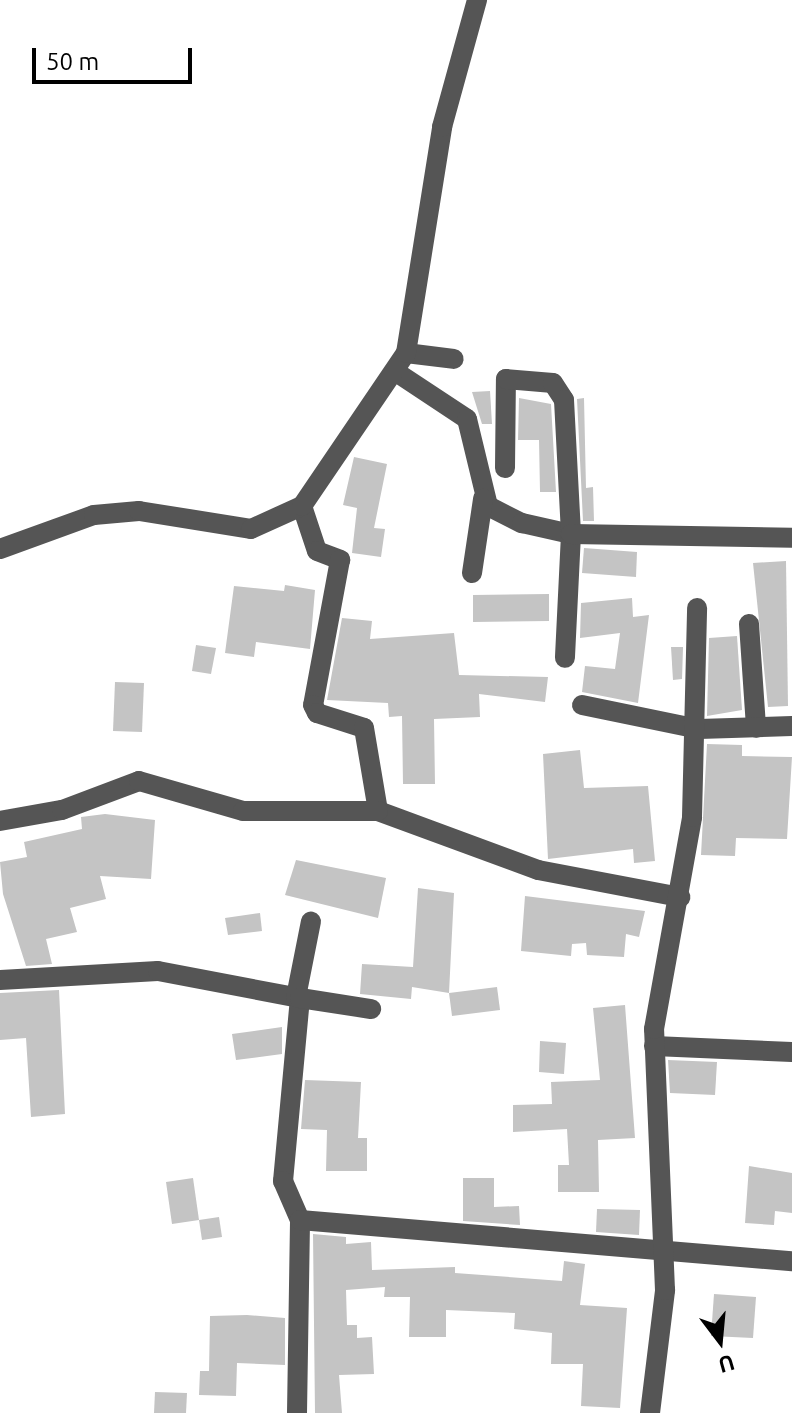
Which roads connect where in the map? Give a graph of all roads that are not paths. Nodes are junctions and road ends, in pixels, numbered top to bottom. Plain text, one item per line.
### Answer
1 (477, 0) edge
2 (406, 353) junction
3 (454, 359) dead end
4 (396, 372) junction
5 (505, 468) dead end
6 (483, 499) junction
7 (302, 506) junction
8 (571, 534) junction
9 (792, 538) edge
10 (0, 549) edge
11 (472, 573) dead end
12 (697, 608) dead end
13 (749, 624) dead end
14 (565, 658) dead end
15 (582, 705) dead end
16 (792, 726) edge
17 (756, 728) junction
18 (699, 729) junction
19 (378, 811) junction
20 (0, 821) edge
21 (680, 897) junction
22 (311, 921) dead end
23 (0, 980) edge
24 (298, 998) junction
25 (371, 1009) dead end
26 (654, 1046) junction
27 (792, 1052) edge
28 (300, 1220) junction
29 (663, 1254) junction
30 (792, 1261) edge
31 (297, 1413) edge
32 (650, 1413) edge

1 - 2 street
2 - 3 street
2 - 4 street
4 - 6 street
4 - 7 street
5 - 8 street
6 - 8 street
6 - 11 street
7 - 10 street
7 - 19 street
8 - 9 street
8 - 14 street
12 - 18 street
13 - 17 street
15 - 18 street
16 - 17 street
17 - 18 street
18 - 21 street
19 - 20 street
19 - 21 street
21 - 26 street
22 - 24 street
23 - 24 street
24 - 25 street
24 - 28 street
26 - 27 street
26 - 29 street
28 - 29 street
28 - 31 street
29 - 30 street
29 - 32 street

